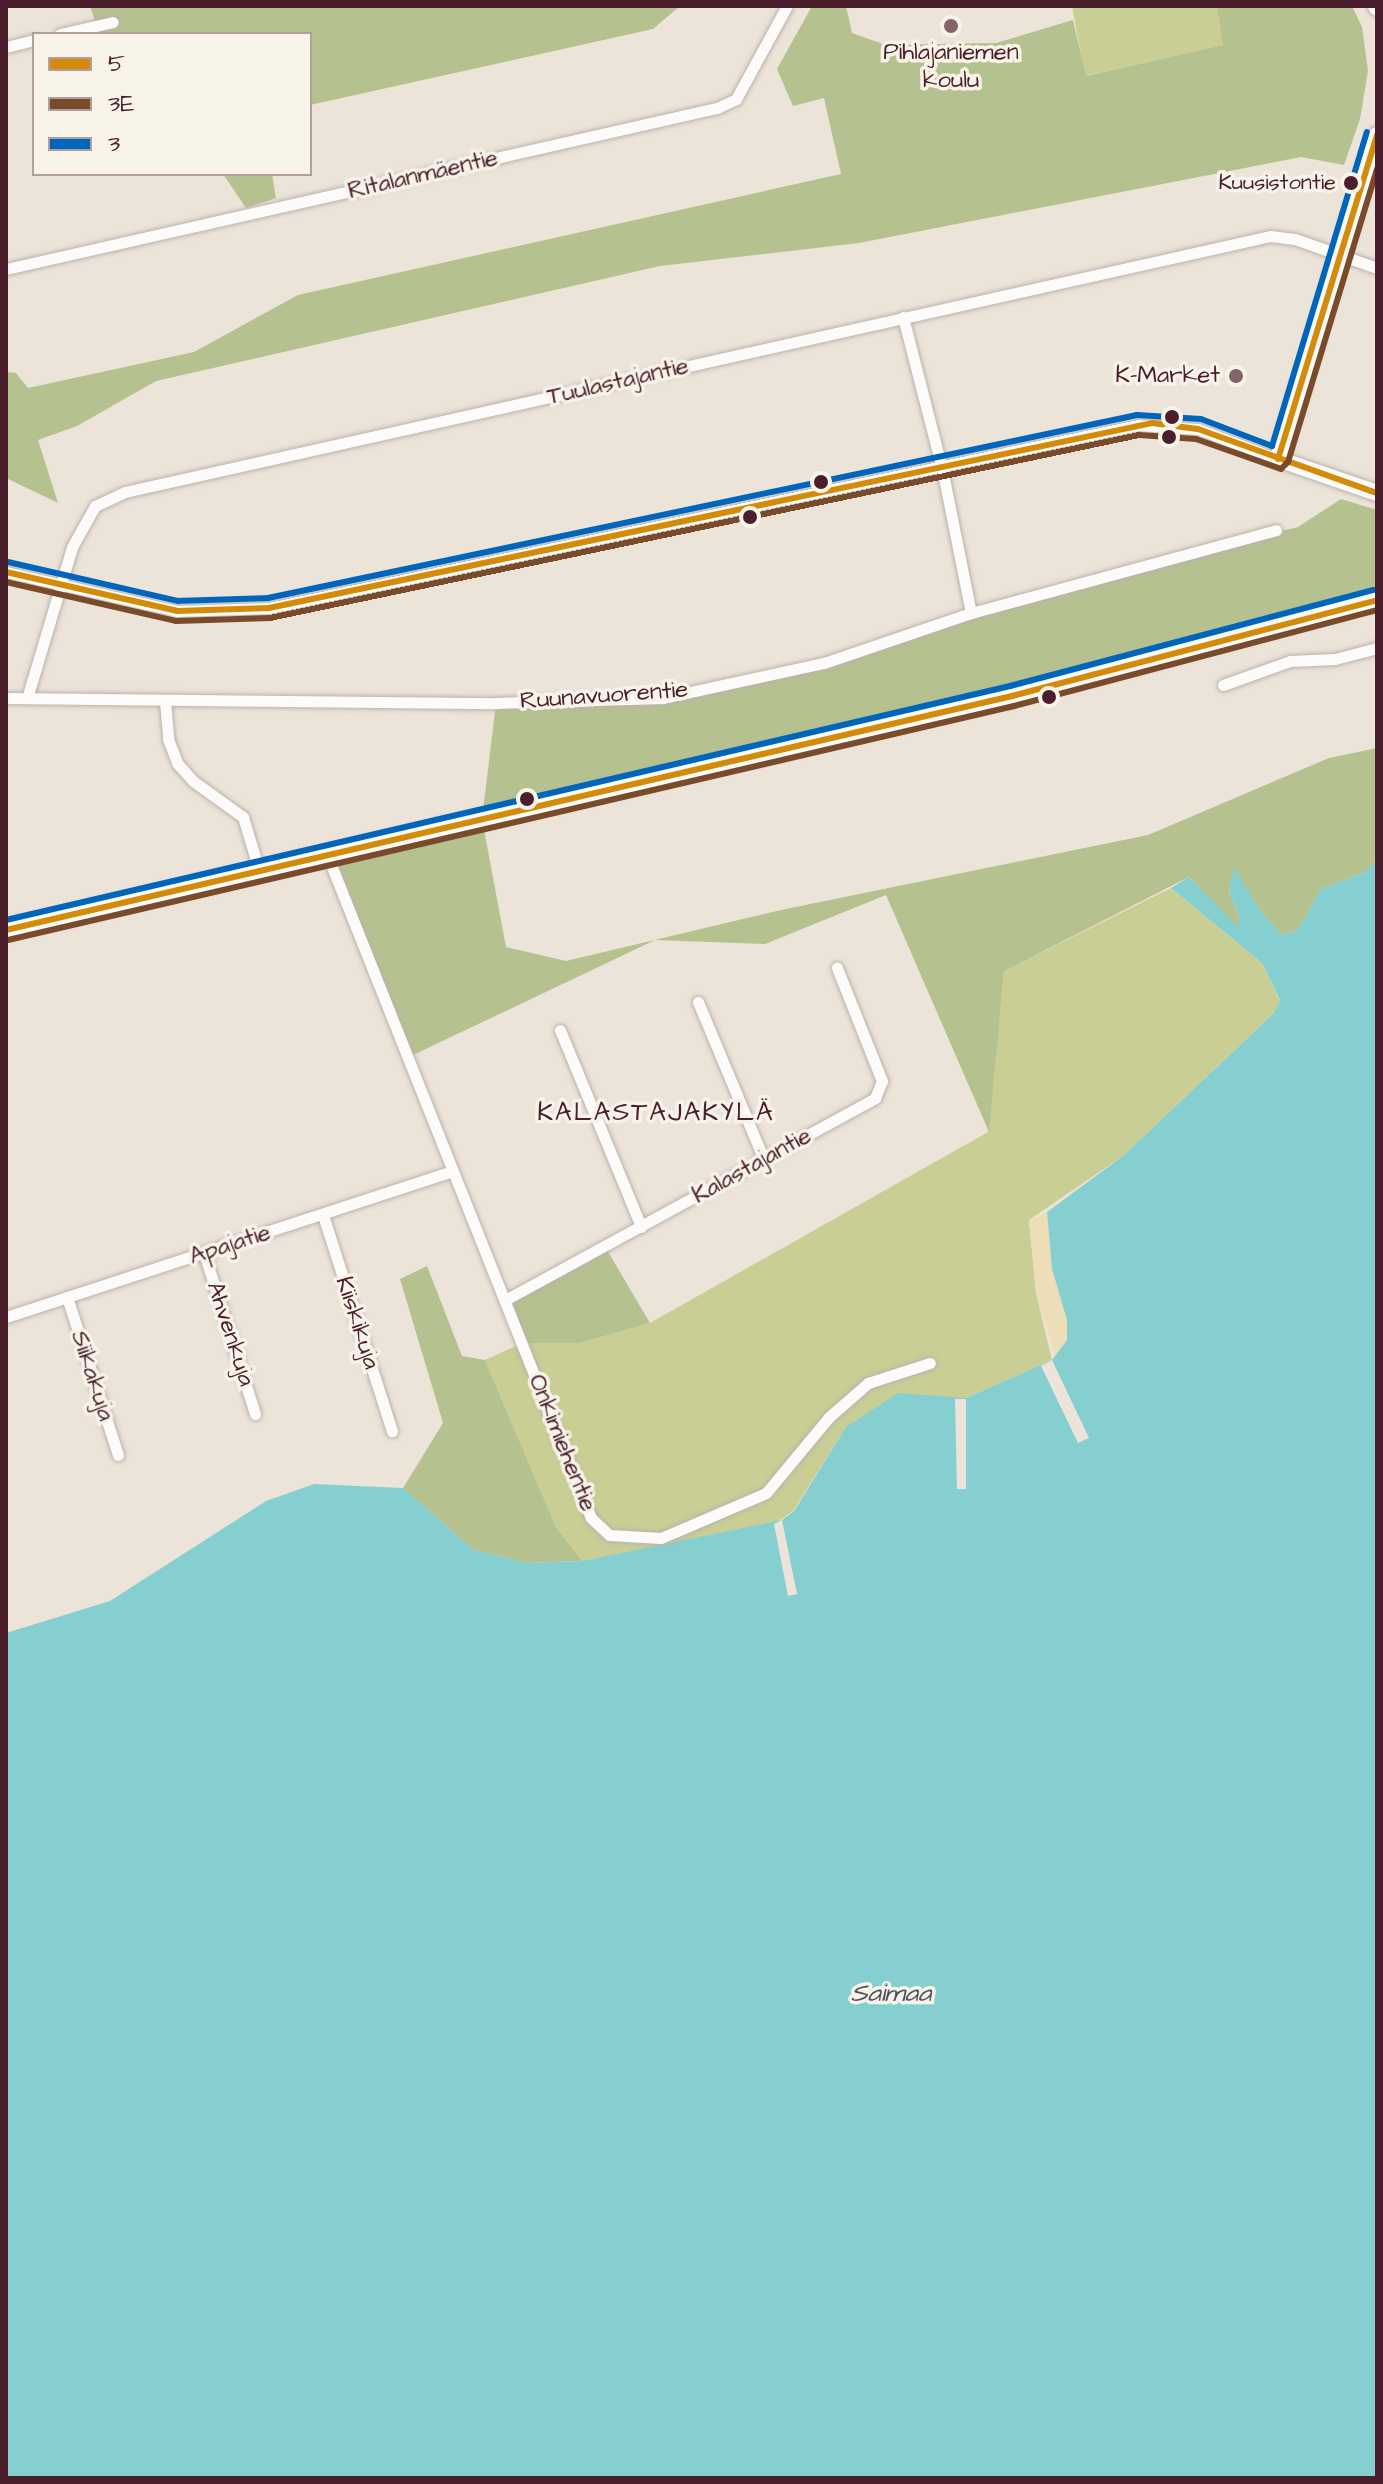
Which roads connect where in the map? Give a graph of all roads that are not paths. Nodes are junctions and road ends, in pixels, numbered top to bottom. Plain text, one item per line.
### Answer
1 (787, 6) edge
2 (113, 22) dead end
3 (69, 32) edge
4 (32, 40) edge
5 (6, 47) edge
6 (1377, 135) edge
7 (1338, 255) junction
8 (1377, 268) edge
9 (6, 269) edge
10 (903, 317) junction
11 (1278, 459) junction
12 (941, 465) junction
13 (1377, 493) edge
14 (1276, 530) dead end
15 (6, 572) edge
16 (59, 585) junction
17 (1377, 600) edge
18 (971, 613) junction
19 (1377, 648) edge
20 (1223, 685) dead end
21 (28, 695) junction
22 (6, 698) edge
23 (165, 701) junction
24 (328, 857) junction
25 (259, 870) junction
26 (6, 930) edge
27 (837, 968) dead end
28 (698, 1002) dead end
29 (560, 1030) dead end
30 (764, 1160) junction
31 (453, 1171) junction
32 (323, 1215) junction
33 (641, 1227) junction
34 (204, 1253) junction
35 (67, 1297) junction
36 (505, 1300) junction
37 (6, 1317) edge
38 (930, 1363) dead end
39 (255, 1414) dead end
40 (392, 1431) dead end
41 (118, 1455) dead end

1 - 9 street, Ritalanmäentie
2 - 3 street
4 - 5 street
6 - 7 street
7 - 8 street
7 - 10 street, Tuulastajantie
7 - 11 street
10 - 12 street
10 - 16 street, Tuulastajantie
11 - 12 street
11 - 13 street
12 - 16 street
12 - 18 street
14 - 18 street, Ruunavuorentie
15 - 16 street
16 - 21 street, Tuulastajantie
17 - 24 street
18 - 23 street, Ruunavuorentie
19 - 20 street
21 - 22 street, Ruunavuorentie
21 - 23 street, Ruunavuorentie
23 - 25 street
24 - 25 street
24 - 31 street, Onkimiehentie
25 - 26 street
27 - 30 street, Kalastajantie
28 - 30 street
29 - 33 street
30 - 33 street, Kalastajantie
31 - 32 street, Apajatie
31 - 36 street, Onkimiehentie
32 - 34 street, Apajatie
32 - 40 street, Kiiskikuja
33 - 36 street, Kalastajantie
34 - 35 street, Apajatie
34 - 39 street, Ahvenkuja
35 - 37 street, Apajatie
35 - 41 street, Siikakuja
36 - 38 street, Onkimiehentie

